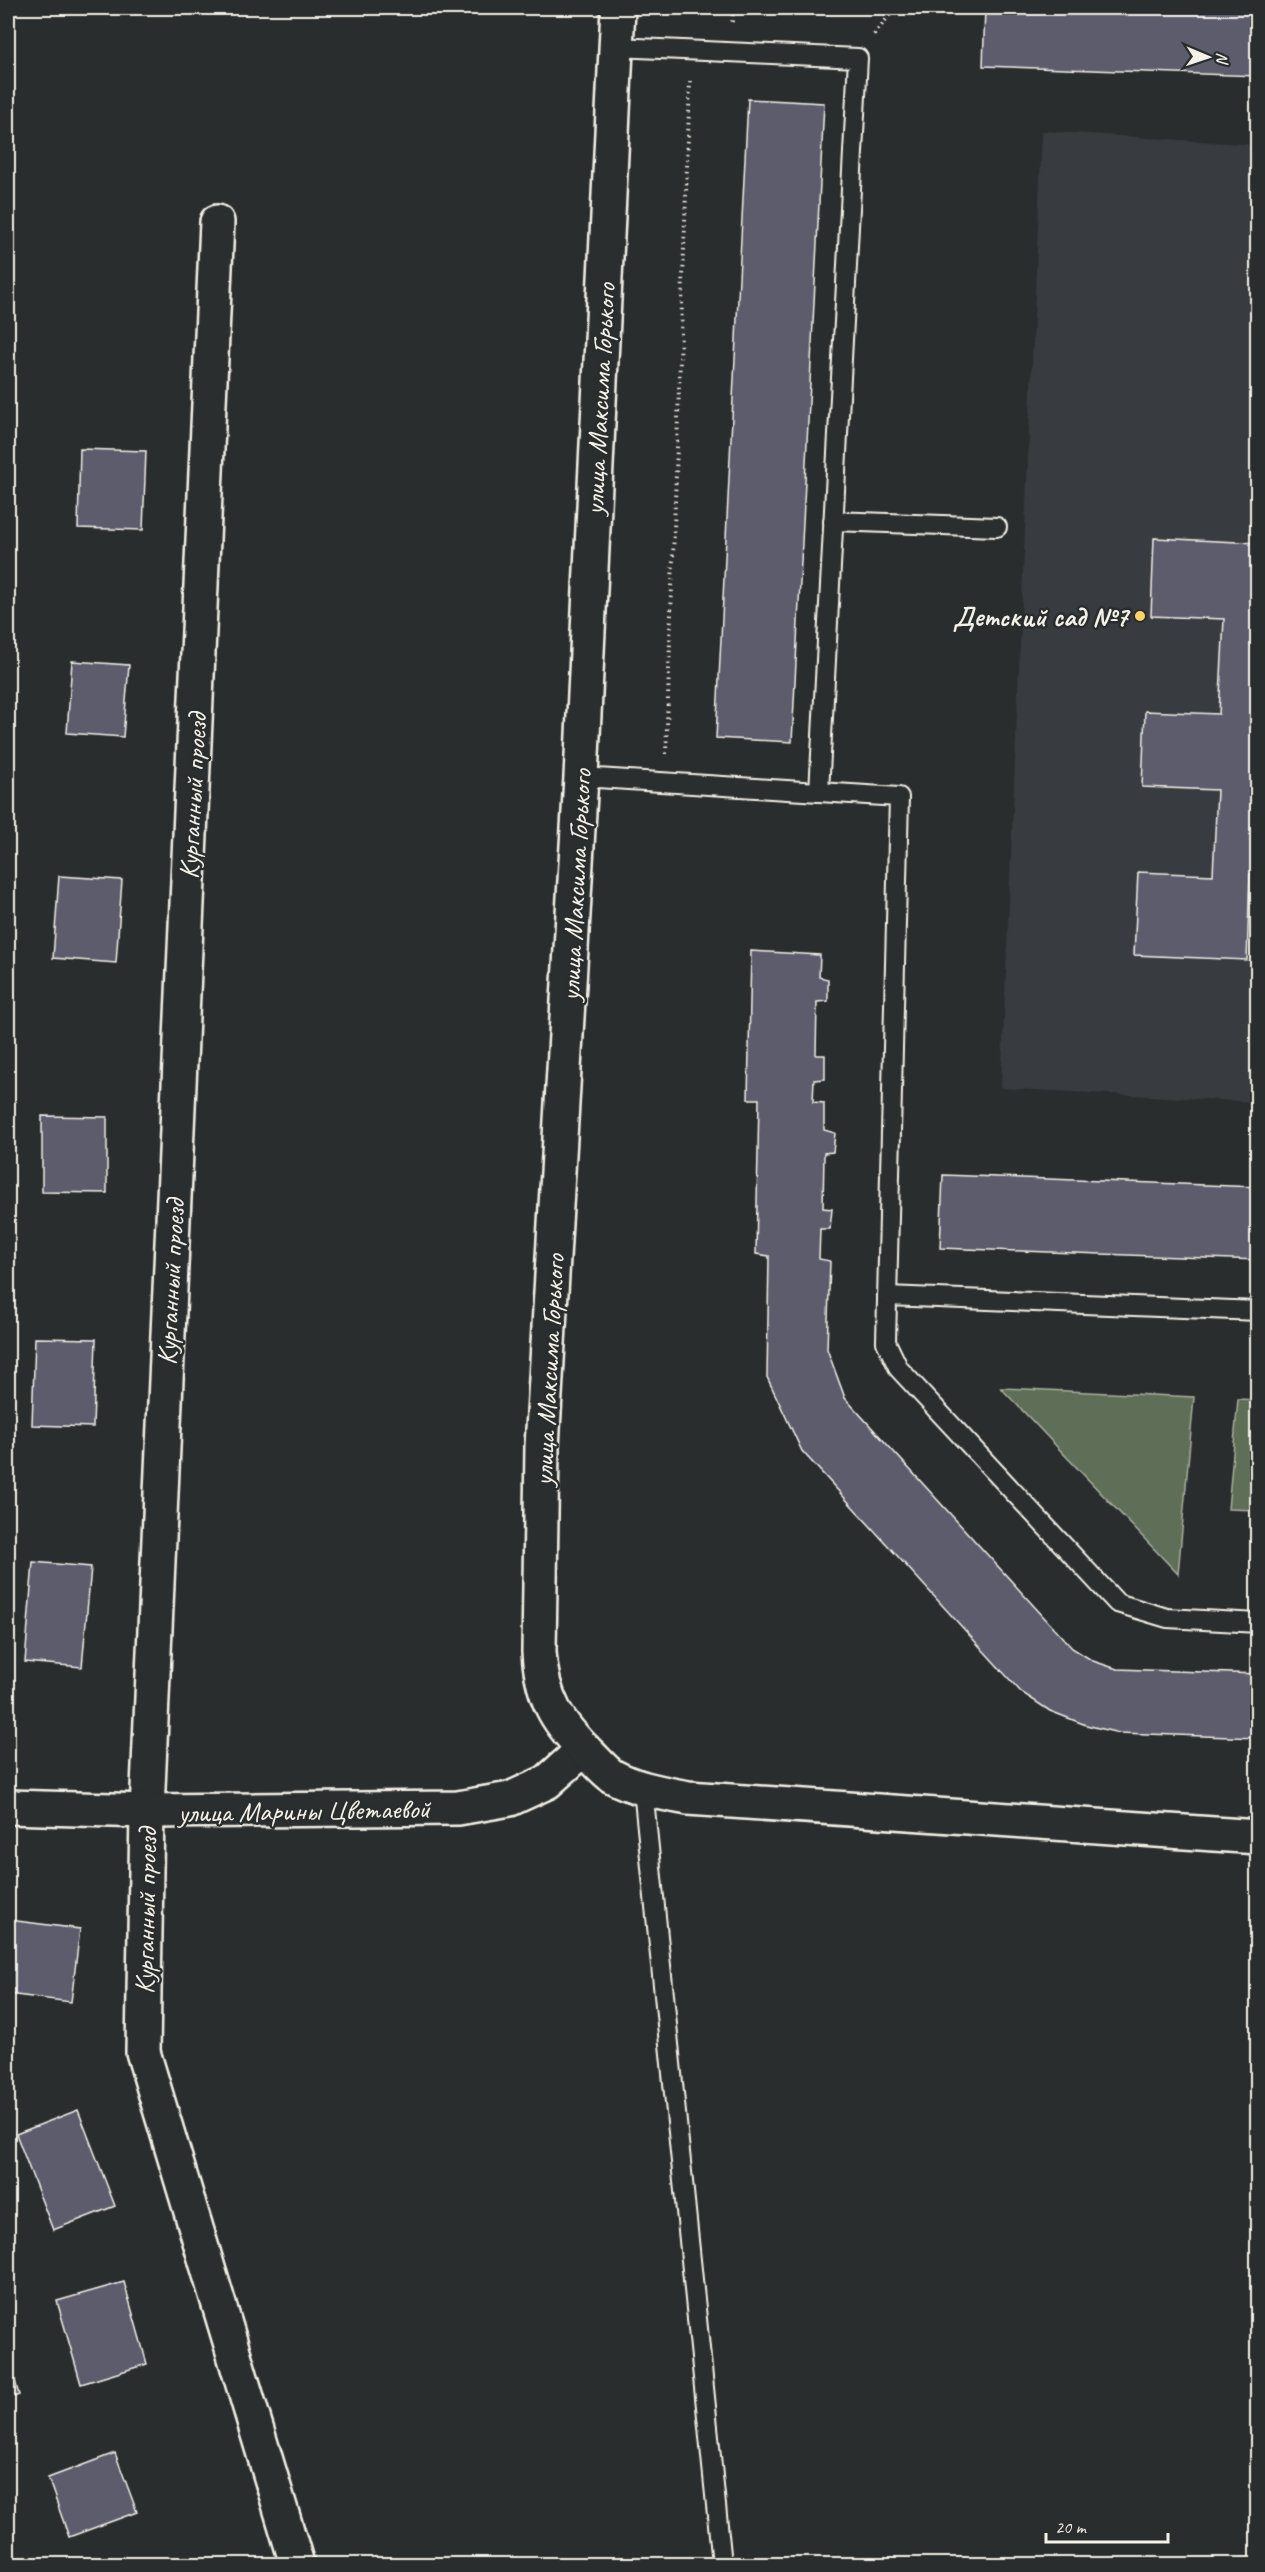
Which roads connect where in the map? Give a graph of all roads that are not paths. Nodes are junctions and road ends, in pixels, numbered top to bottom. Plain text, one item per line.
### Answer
1 (618, 8) edge
2 (616, 47) junction
3 (217, 222) dead end
4 (833, 521) junction
5 (998, 527) dead end
6 (581, 777) junction
7 (819, 792) junction
8 (887, 1296) junction
9 (1257, 1311) edge
10 (1257, 1623) edge
11 (584, 1749) junction
12 (643, 1789) junction
13 (8, 1807) edge
14 (147, 1811) junction
15 (1257, 1837) edge
16 (297, 2565) edge
17 (722, 2565) edge

1 - 2 street, улица Максима Горького
2 - 4 lane
2 - 6 street, улица Максима Горького
3 - 14 street, Курганный проезд
4 - 5 lane
4 - 7 lane
6 - 7 lane
6 - 11 street, улица Максима Горького
7 - 8 lane
8 - 9 lane
8 - 10 lane
11 - 12 street, улица Максима Горького
11 - 14 street, улица Марины Цветаевой
12 - 15 street, улица Максима Горького
12 - 17 lane
13 - 14 street, улица Марины Цветаевой
14 - 16 street, Курганный проезд

